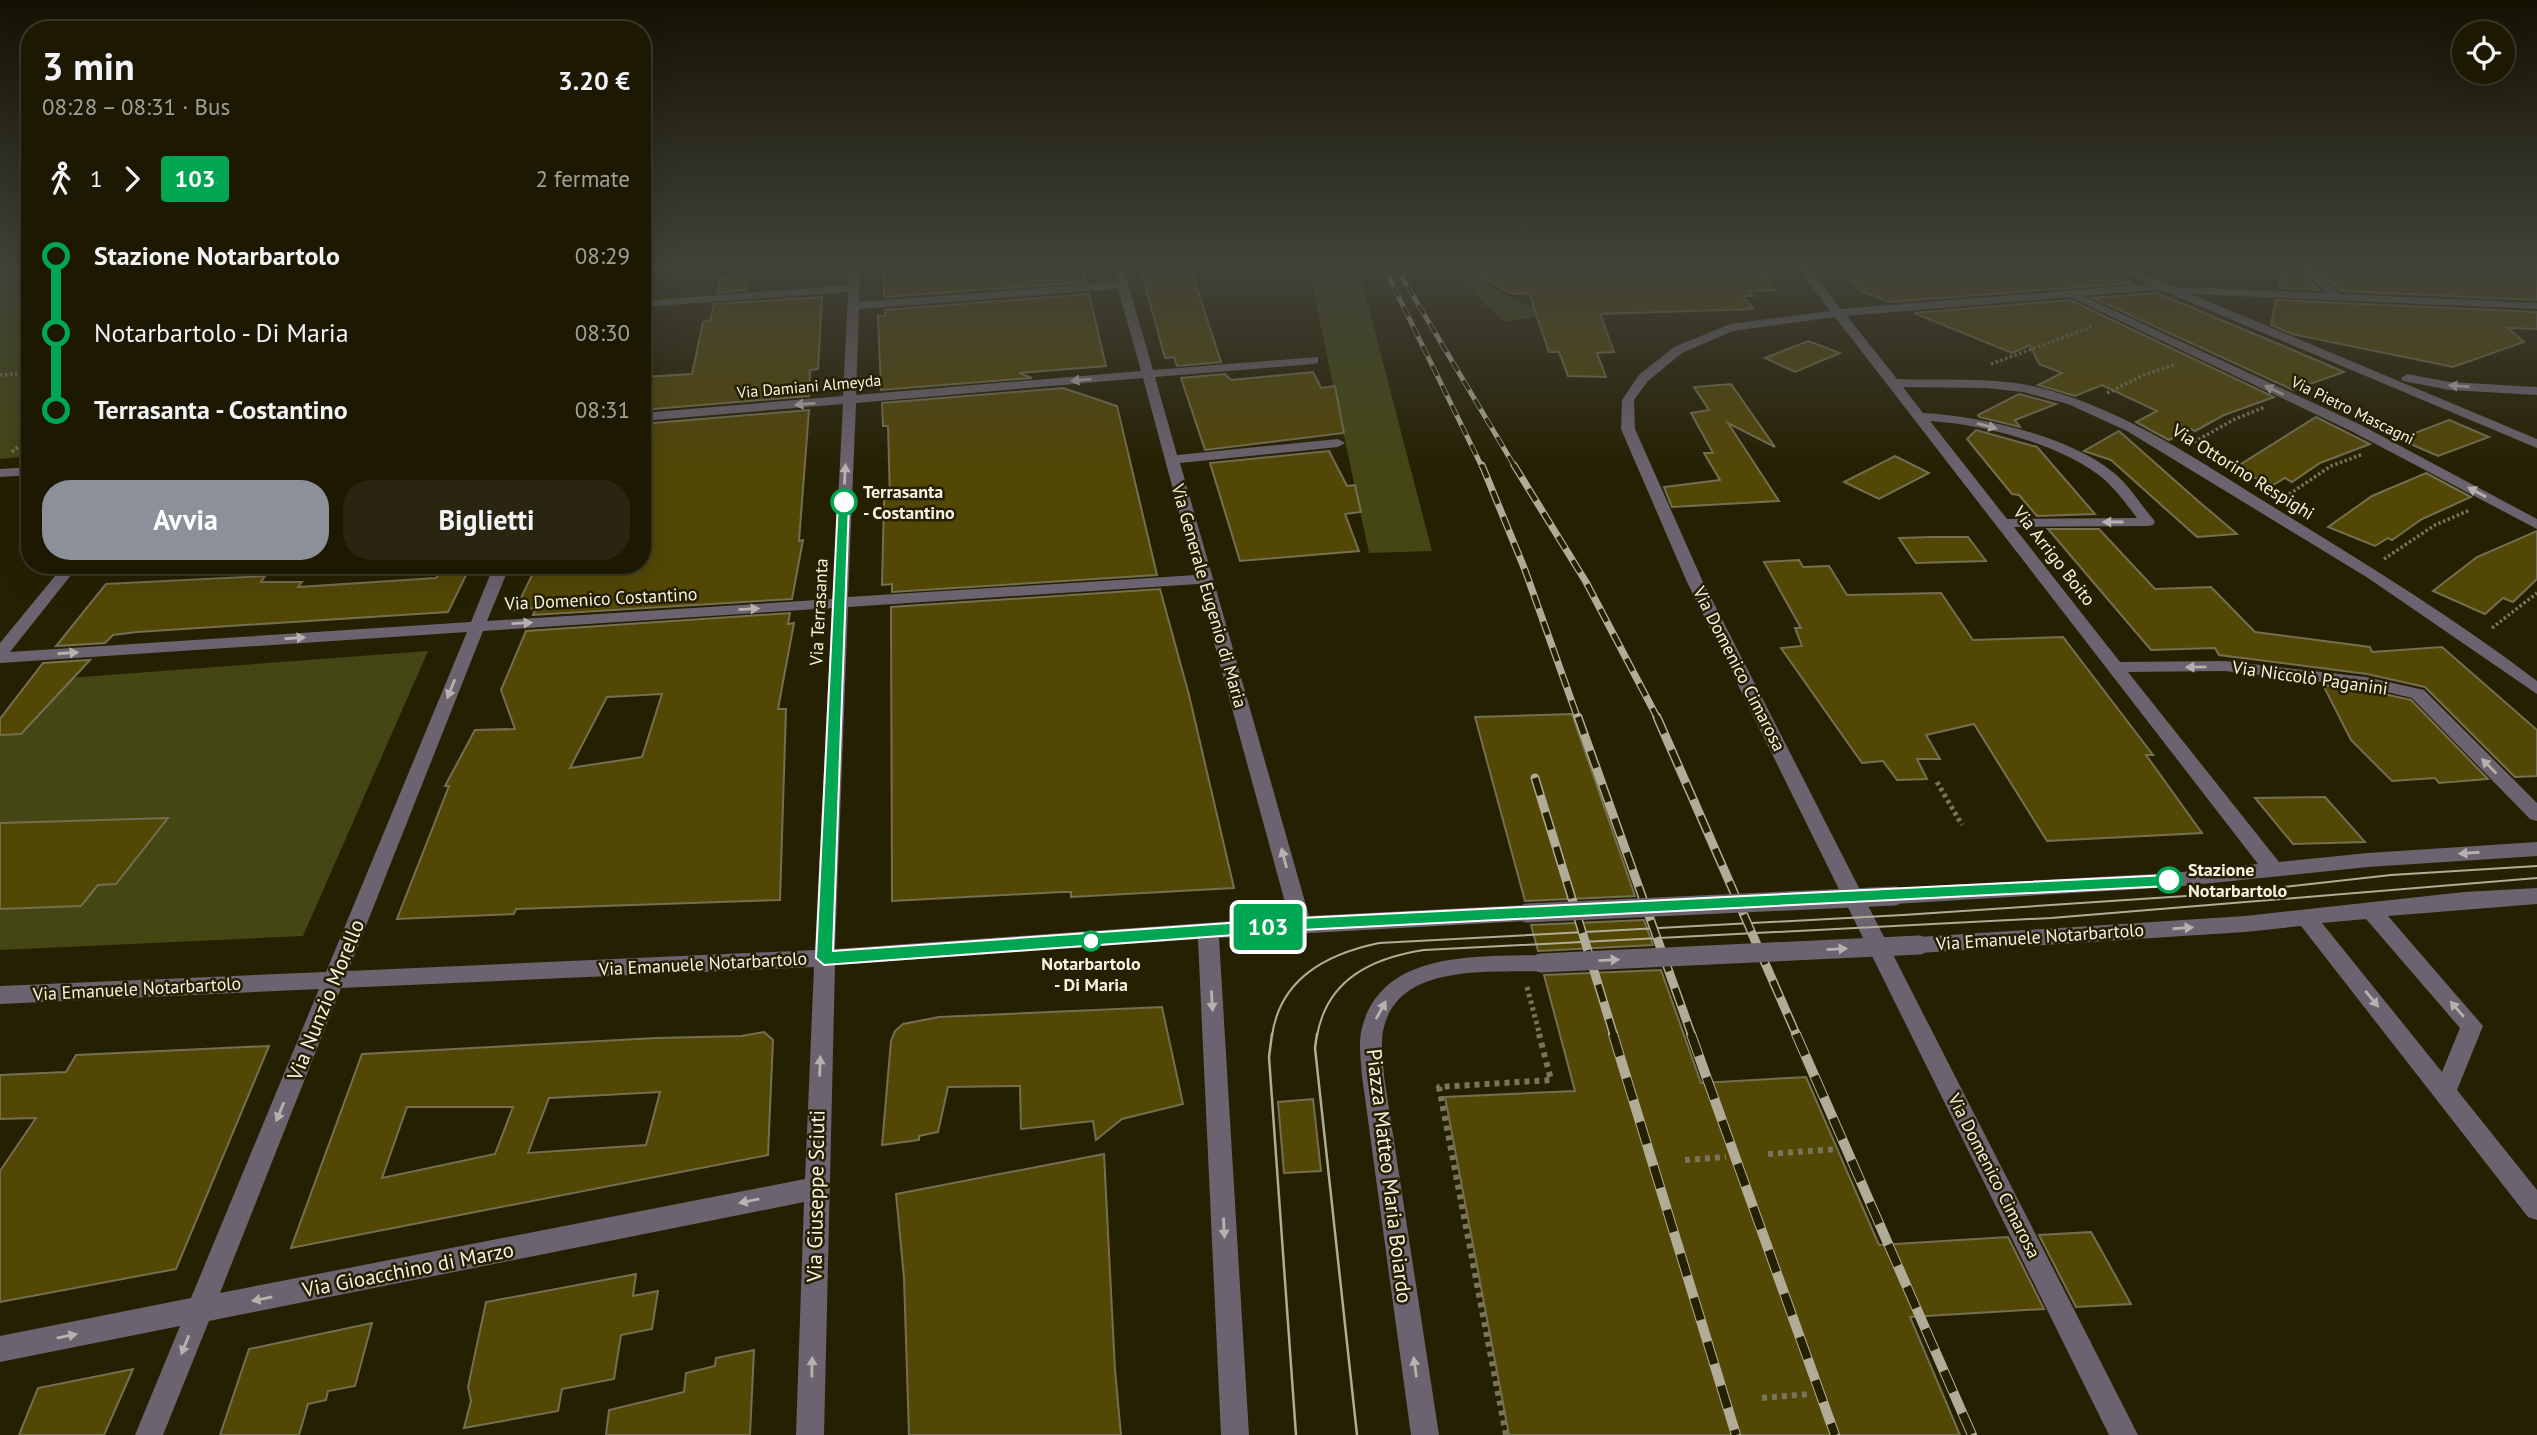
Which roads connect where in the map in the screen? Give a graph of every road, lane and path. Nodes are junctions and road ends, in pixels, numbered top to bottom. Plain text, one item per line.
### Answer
1 (852, 334) edge
2 (1137, 334) edge
3 (1716, 334) edge
4 (1856, 334) edge
5 (2068, 334) edge
6 (2153, 334) edge
7 (2280, 334) edge
8 (2199, 356) junction
9 (1314, 360) dead end
10 (2343, 360) junction
11 (21, 374) edge
12 (1149, 374) junction
13 (0, 375) edge
14 (1893, 383) junction
15 (1968, 385) junction
16 (2532, 391) edge
17 (2290, 398) junction
18 (848, 400) junction
19 (2084, 405) junction
20 (651, 416) edge
21 (1920, 417) junction
22 (2506, 429) junction
23 (1338, 443) dead end
24 (2537, 444) edge
25 (2386, 445) junction
26 (21, 446) edge
27 (2175, 452) junction
28 (1171, 460) junction
29 (1, 466) edge
30 (21, 469) edge
31 (2492, 500) junction
32 (2267, 509) junction
33 (2004, 523) junction
34 (2537, 524) edge
35 (2366, 571) junction
36 (65, 574) edge
37 (498, 574) edge
38 (1203, 579) junction
39 (2537, 593) edge
40 (839, 604) junction
41 (477, 626) junction
42 (2475, 642) junction
43 (0, 656) edge
44 (2116, 667) junction
45 (2537, 689) edge
46 (1937, 782) dead end
47 (2537, 814) edge
48 (1962, 825) dead end
49 (2537, 849) edge
50 (2274, 870) junction
51 (2537, 895) edge
52 (2371, 911) junction
53 (2307, 919) junction
54 (1301, 924) junction
55 (1208, 933) junction
56 (824, 958) junction
57 (1531, 964) junction
58 (334, 980) junction
59 (0, 995) edge
60 (2445, 1091) junction
61 (1838, 1149) dead end
62 (1768, 1154) dead end
63 (1726, 1157) dead end
64 (1685, 1160) dead end
65 (816, 1188) junction
66 (2537, 1209) edge
67 (198, 1312) junction
68 (0, 1349) edge
69 (1810, 1394) dead end
70 (1762, 1398) dead end
71 (149, 1435) edge
72 (810, 1435) edge
73 (1235, 1435) edge
74 (1424, 1435) edge
75 (1506, 1435) edge
76 (2124, 1435) edge

1 - 18 street, Via Terrasanta
2 - 12 street, Via Generale Eugenio di Maria
3 - 76 street, Via Domenico Cimarosa
4 - 14 street, Via Arrigo Boito
5 - 15 path
6 - 8 street, Via Pietro Mascagni
7 - 10 street
17 -> 8 street, Via Pietro Mascagni
8 - 19 path
9 - 12 street, Via Damiani Almeyda
16 -> 10 street
10 - 22 street
11 - 13 path
12 -> 18 street, Via Damiani Almeyda
12 - 28 street, Via Generale Eugenio di Maria
14 - 15 street, Via Ottorino Respighi
14 - 21 street, Via Arrigo Boito
15 - 19 street, Via Ottorino Respighi
16 - 22 street
17 - 25 street, Via Pietro Mascagni
17 - 27 path
18 -> 20 street, Via Damiani Almeyda
40 -> 18 street, Via Terrasanta
19 - 27 street, Via Ottorino Respighi
21 - 33 street, Via Arrigo Boito
21 -> 33 street
22 - 24 street
23 - 28 street
31 -> 25 street, Via Pietro Mascagni
25 - 32 path
26 - 29 path
27 - 32 street, Via Ottorino Respighi
28 - 38 street, Via Generale Eugenio di Maria
29 - 30 street
31 - 34 street, Via Pietro Mascagni
31 - 35 path
32 - 35 street, Via Ottorino Respighi
33 - 44 street, Via Arrigo Boito
35 - 42 street, Via Ottorino Respighi
36 - 43 street
37 - 41 street, Via Nunzio Morello
38 - 40 street, Via Domenico Costantino
54 -> 38 street, Via Generale Eugenio di Maria
39 - 42 path
41 -> 40 street, Via Domenico Costantino
40 - 56 street, Via Terrasanta
43 -> 41 street, Via Domenico Costantino
41 -> 58 street, Via Nunzio Morello
42 - 45 street, Via Ottorino Respighi
47 -> 44 street, Via Niccolò Paganini
44 - 50 street, Via Arrigo Boito
46 - 48 path
49 -> 50 street, Via Emanuele Notarbartolo
50 - 54 street, Via Emanuele Notarbartolo, bridge
51 - 52 street, Via Emanuele Notarbartolo
52 - 53 street, Via Emanuele Notarbartolo
60 -> 52 street
57 -> 53 street, Via Emanuele Notarbartolo, bridge
53 -> 60 street
54 - 55 street, Via Emanuele Notarbartolo
55 - 56 street, Via Emanuele Notarbartolo
55 -> 73 street
56 - 58 street, Via Emanuele Notarbartolo
65 -> 56 street, Via Giuseppe Sciuti
74 -> 57 street, Piazza Matteo Maria Boiardo
57 - 75 path
58 - 59 street, Via Emanuele Notarbartolo
58 -> 67 street, Via Nunzio Morello
60 - 66 street
61 - 62 path
63 - 64 path
65 -> 67 street, Via Gioacchino di Marzo
72 -> 65 street, Via Giuseppe Sciuti
68 -> 67 street, Via Gioacchino di Marzo
67 -> 71 street, Via Nunzio Morello
69 - 70 path

